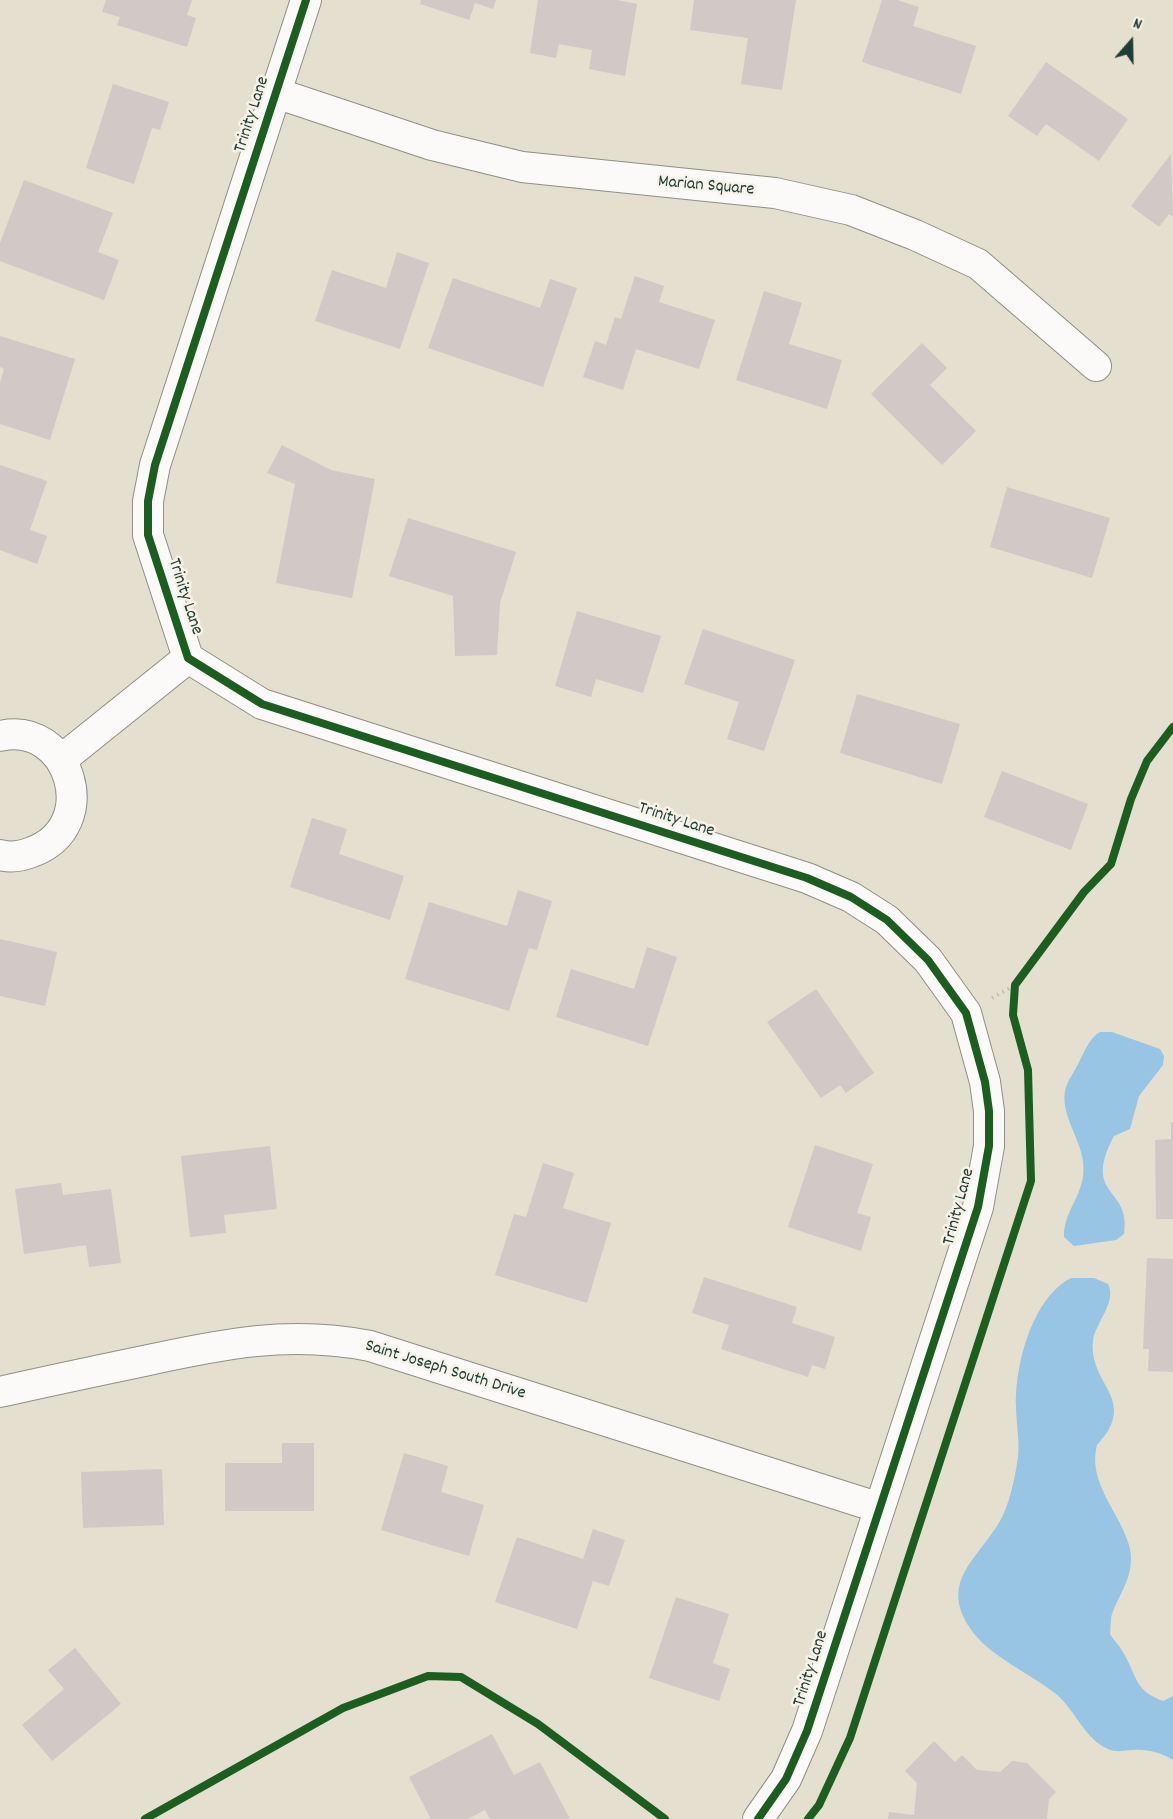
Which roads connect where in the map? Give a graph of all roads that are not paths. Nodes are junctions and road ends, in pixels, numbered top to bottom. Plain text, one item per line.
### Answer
1 (306, 0) edge
2 (276, 93) junction
3 (1096, 366) dead end
4 (188, 658) junction
5 (0, 736) edge
6 (61, 760) junction
7 (0, 855) edge
8 (0, 1392) edge
9 (880, 1508) junction
10 (758, 1819) edge

1 - 2 street, Trinity Lane
2 - 3 street, Marian Square
2 - 4 street, Trinity Lane
4 - 6 street, Trinity Lane
4 - 9 street, Trinity Lane
5 - 6 street
6 - 7 street
8 - 9 street, Saint Joseph South Drive
9 - 10 street, Trinity Lane

